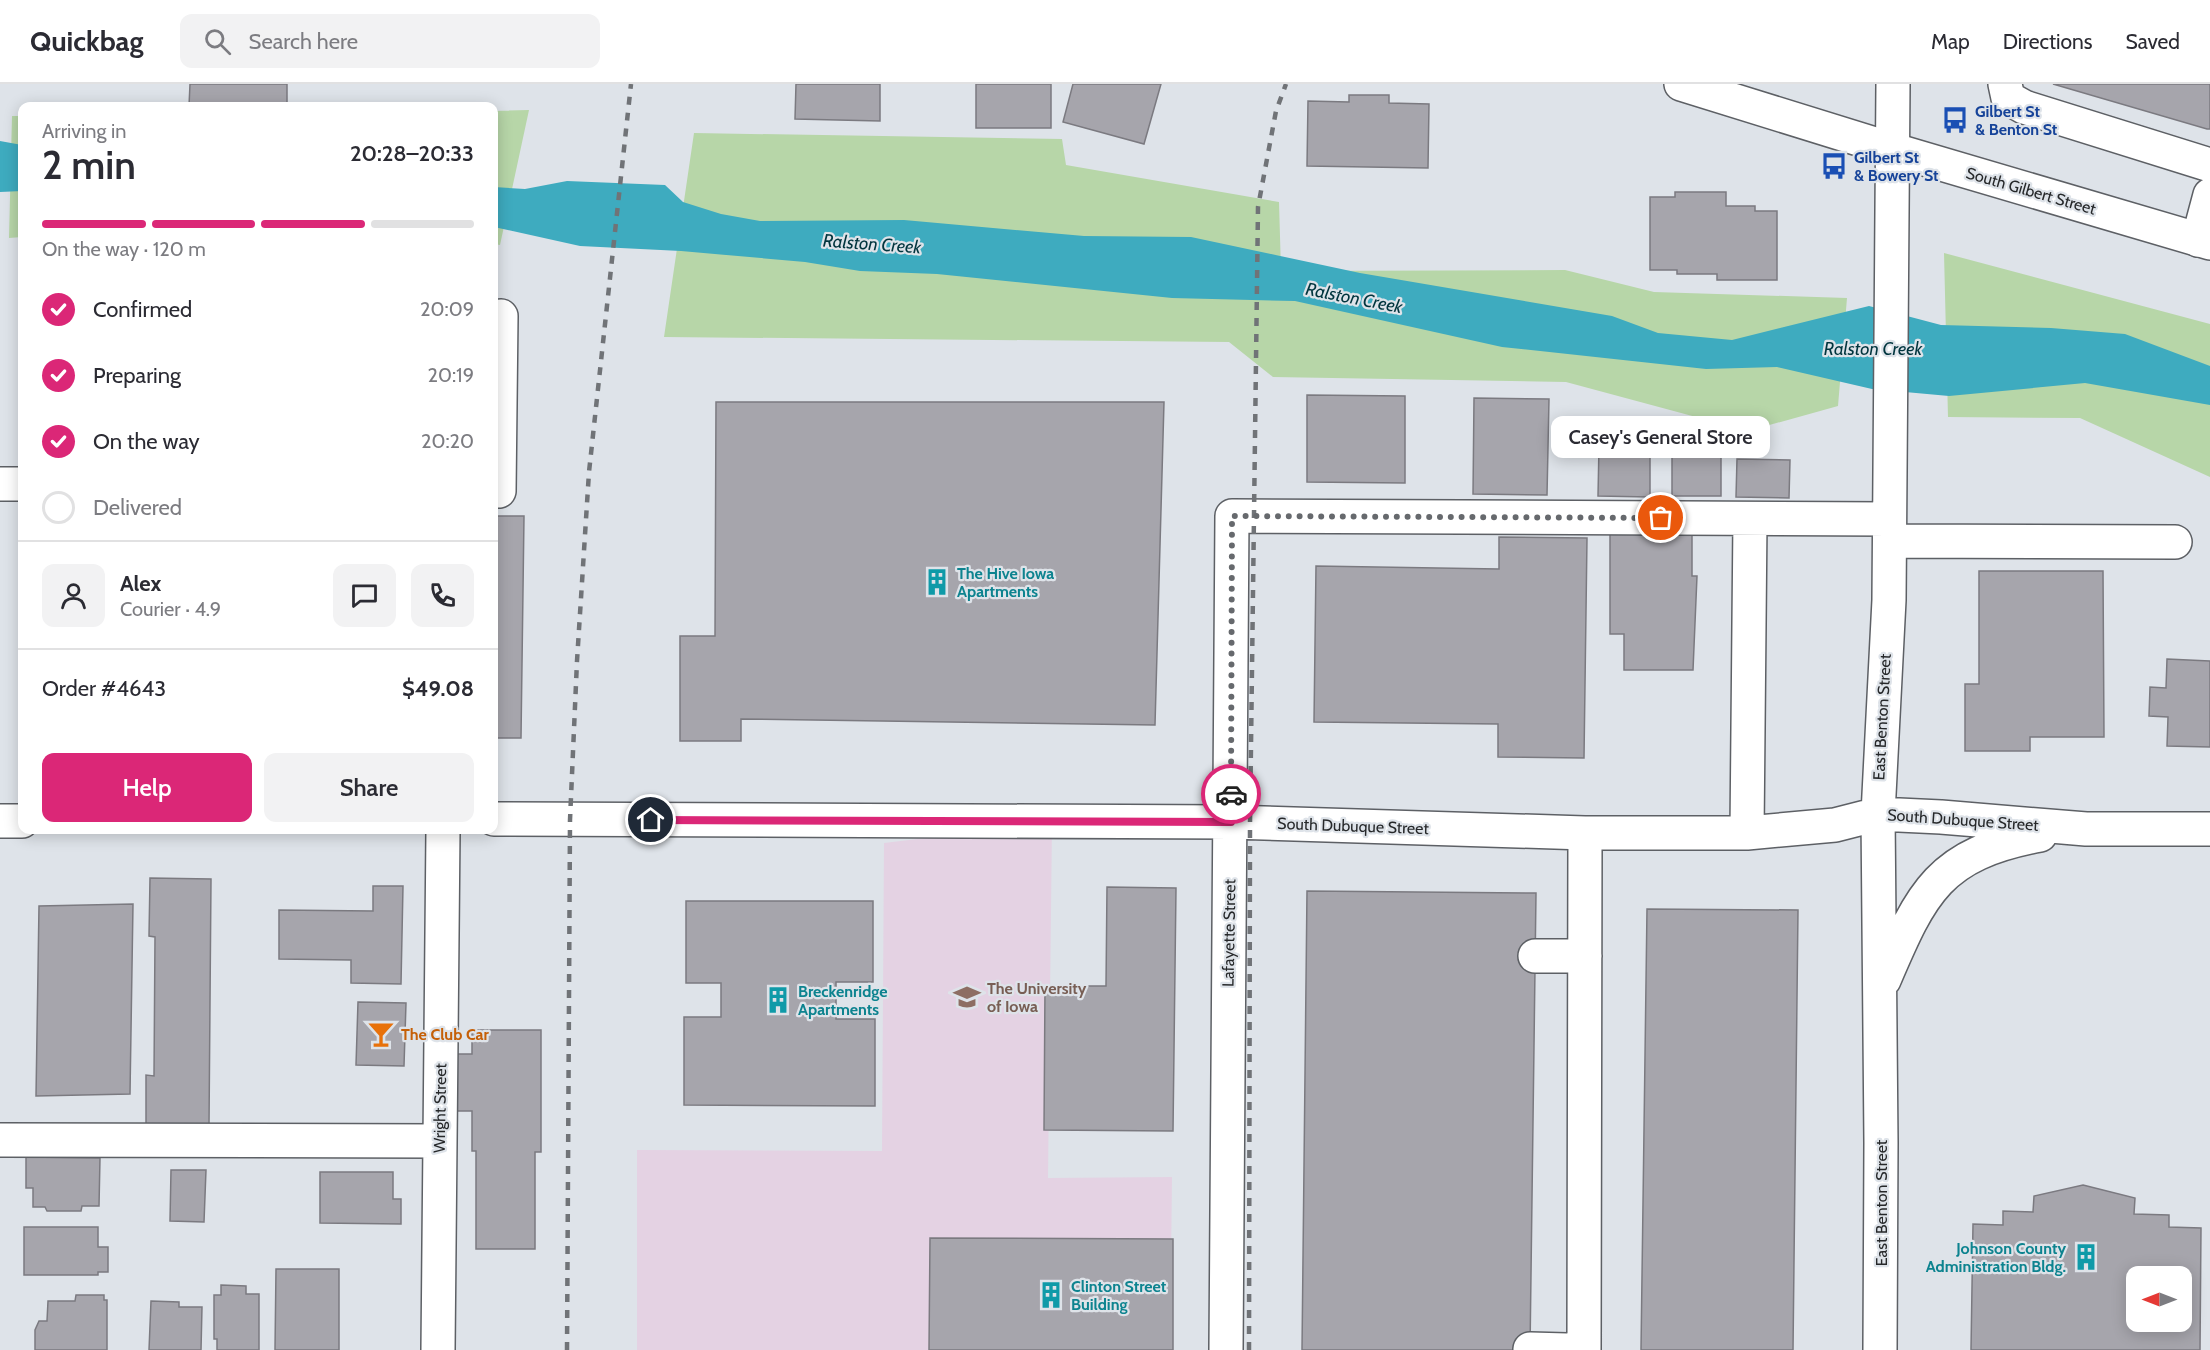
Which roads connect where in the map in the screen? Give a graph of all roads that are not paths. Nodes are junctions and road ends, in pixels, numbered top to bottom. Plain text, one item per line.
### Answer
1 (1681, 84) edge
2 (1893, 84) edge
3 (2005, 84) edge
4 (1894, 150) junction
5 (2210, 165) edge
6 (2210, 195) edge
7 (2204, 242) edge
8 (501, 316) dead end
9 (498, 414) edge
10 (498, 468) edge
11 (0, 484) edge
12 (18, 484) edge
13 (498, 490) edge
14 (1750, 519) junction
15 (1890, 530) junction
16 (2175, 542) dead end
17 (1878, 814) junction
18 (498, 819) edge
19 (0, 821) edge
20 (18, 821) edge
21 (1231, 822) junction
22 (2086, 829) junction
23 (2210, 829) edge
24 (1585, 833) junction
25 (1747, 833) junction
26 (443, 834) edge
27 (1535, 956) dead end
28 (1585, 956) junction
29 (1880, 989) junction
30 (0, 1140) edge
31 (440, 1141) junction
32 (1530, 1349) edge
33 (438, 1350) edge
34 (1226, 1350) edge
35 (1567, 1350) edge
36 (1584, 1350) edge
37 (1880, 1350) edge

1 - 4 street, South Gilbert Street
2 - 4 street, East Benton Street
3 - 5 street
4 - 7 street, South Gilbert Street
4 - 15 street, East Benton Street
6 - 7 street
8 - 9 street
10 - 13 street
11 - 12 street
14 - 15 street
14 - 21 street, Lafayette Street
14 - 25 street
15 - 16 street
15 - 17 street, East Benton Street
17 - 22 street, South Dubuque Street
17 - 25 street, South Dubuque Street
17 - 29 street, East Benton Street
18 - 21 street, South Dubuque Street
19 - 20 street
21 - 24 street, South Dubuque Street
21 - 34 street, Lafayette Street
22 - 23 street, South Dubuque Street
22 - 29 street
24 - 25 street, South Dubuque Street
24 - 28 street
26 - 31 street, Wright Street
27 - 28 street
28 - 36 street
29 - 37 street, East Benton Street
30 - 31 street
31 - 33 street, Wright Street
32 - 35 street

